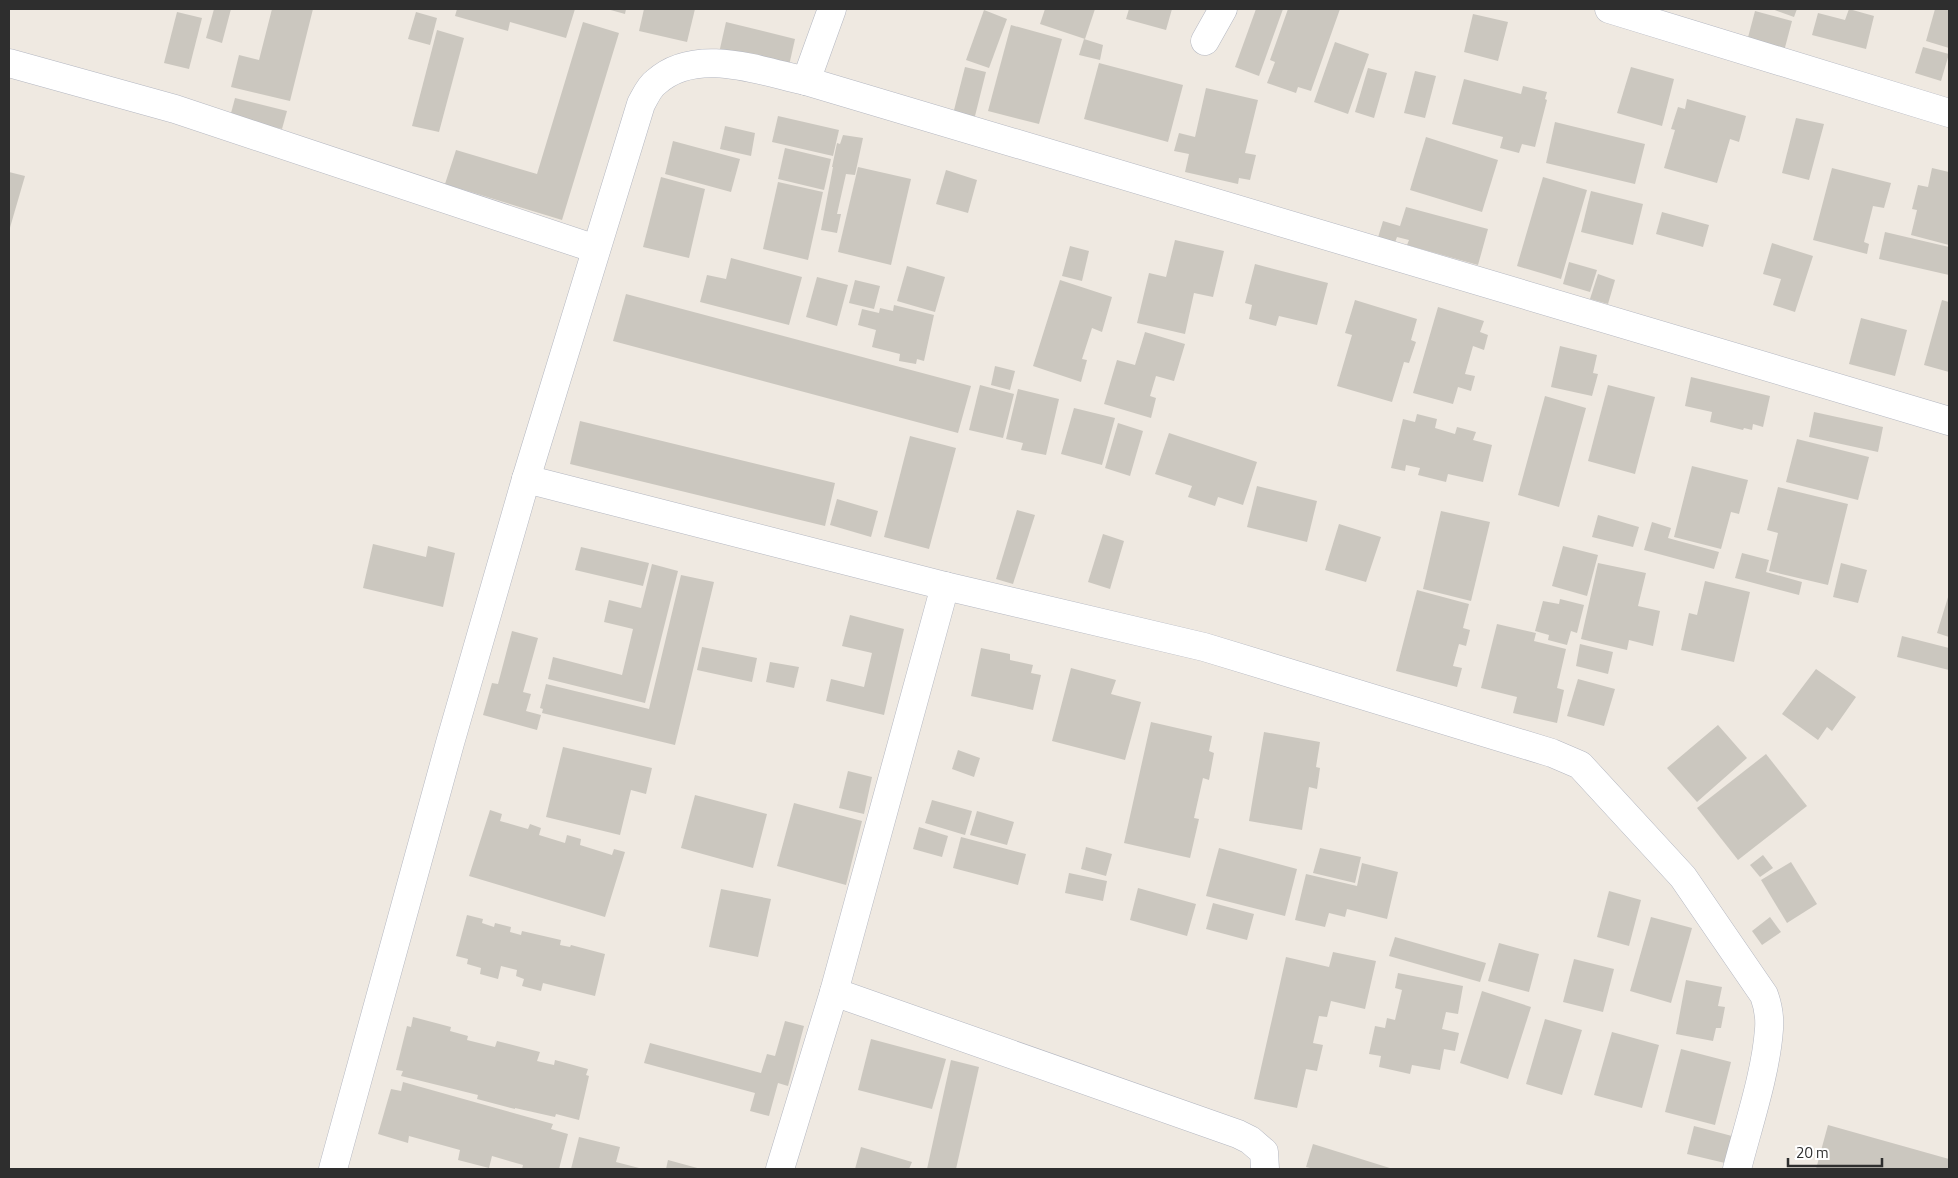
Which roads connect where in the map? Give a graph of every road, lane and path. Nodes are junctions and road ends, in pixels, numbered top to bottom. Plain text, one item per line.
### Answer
1 (832, 9) edge
2 (1223, 9) edge
3 (1609, 9) edge
4 (1205, 41) dead end
5 (9, 63) edge
6 (806, 81) junction
7 (1949, 113) edge
8 (596, 249) junction
9 (1949, 421) edge
10 (526, 479) junction
11 (945, 586) junction
12 (834, 992) junction
13 (333, 1169) edge
14 (780, 1169) edge
15 (1265, 1169) edge
16 (1737, 1169) edge

1 - 6 street
2 - 4 street
3 - 7 street
5 - 8 street
6 - 8 street
6 - 9 street
8 - 10 street
10 - 11 street
10 - 13 street
11 - 12 street
11 - 16 street
12 - 14 street
12 - 15 street

